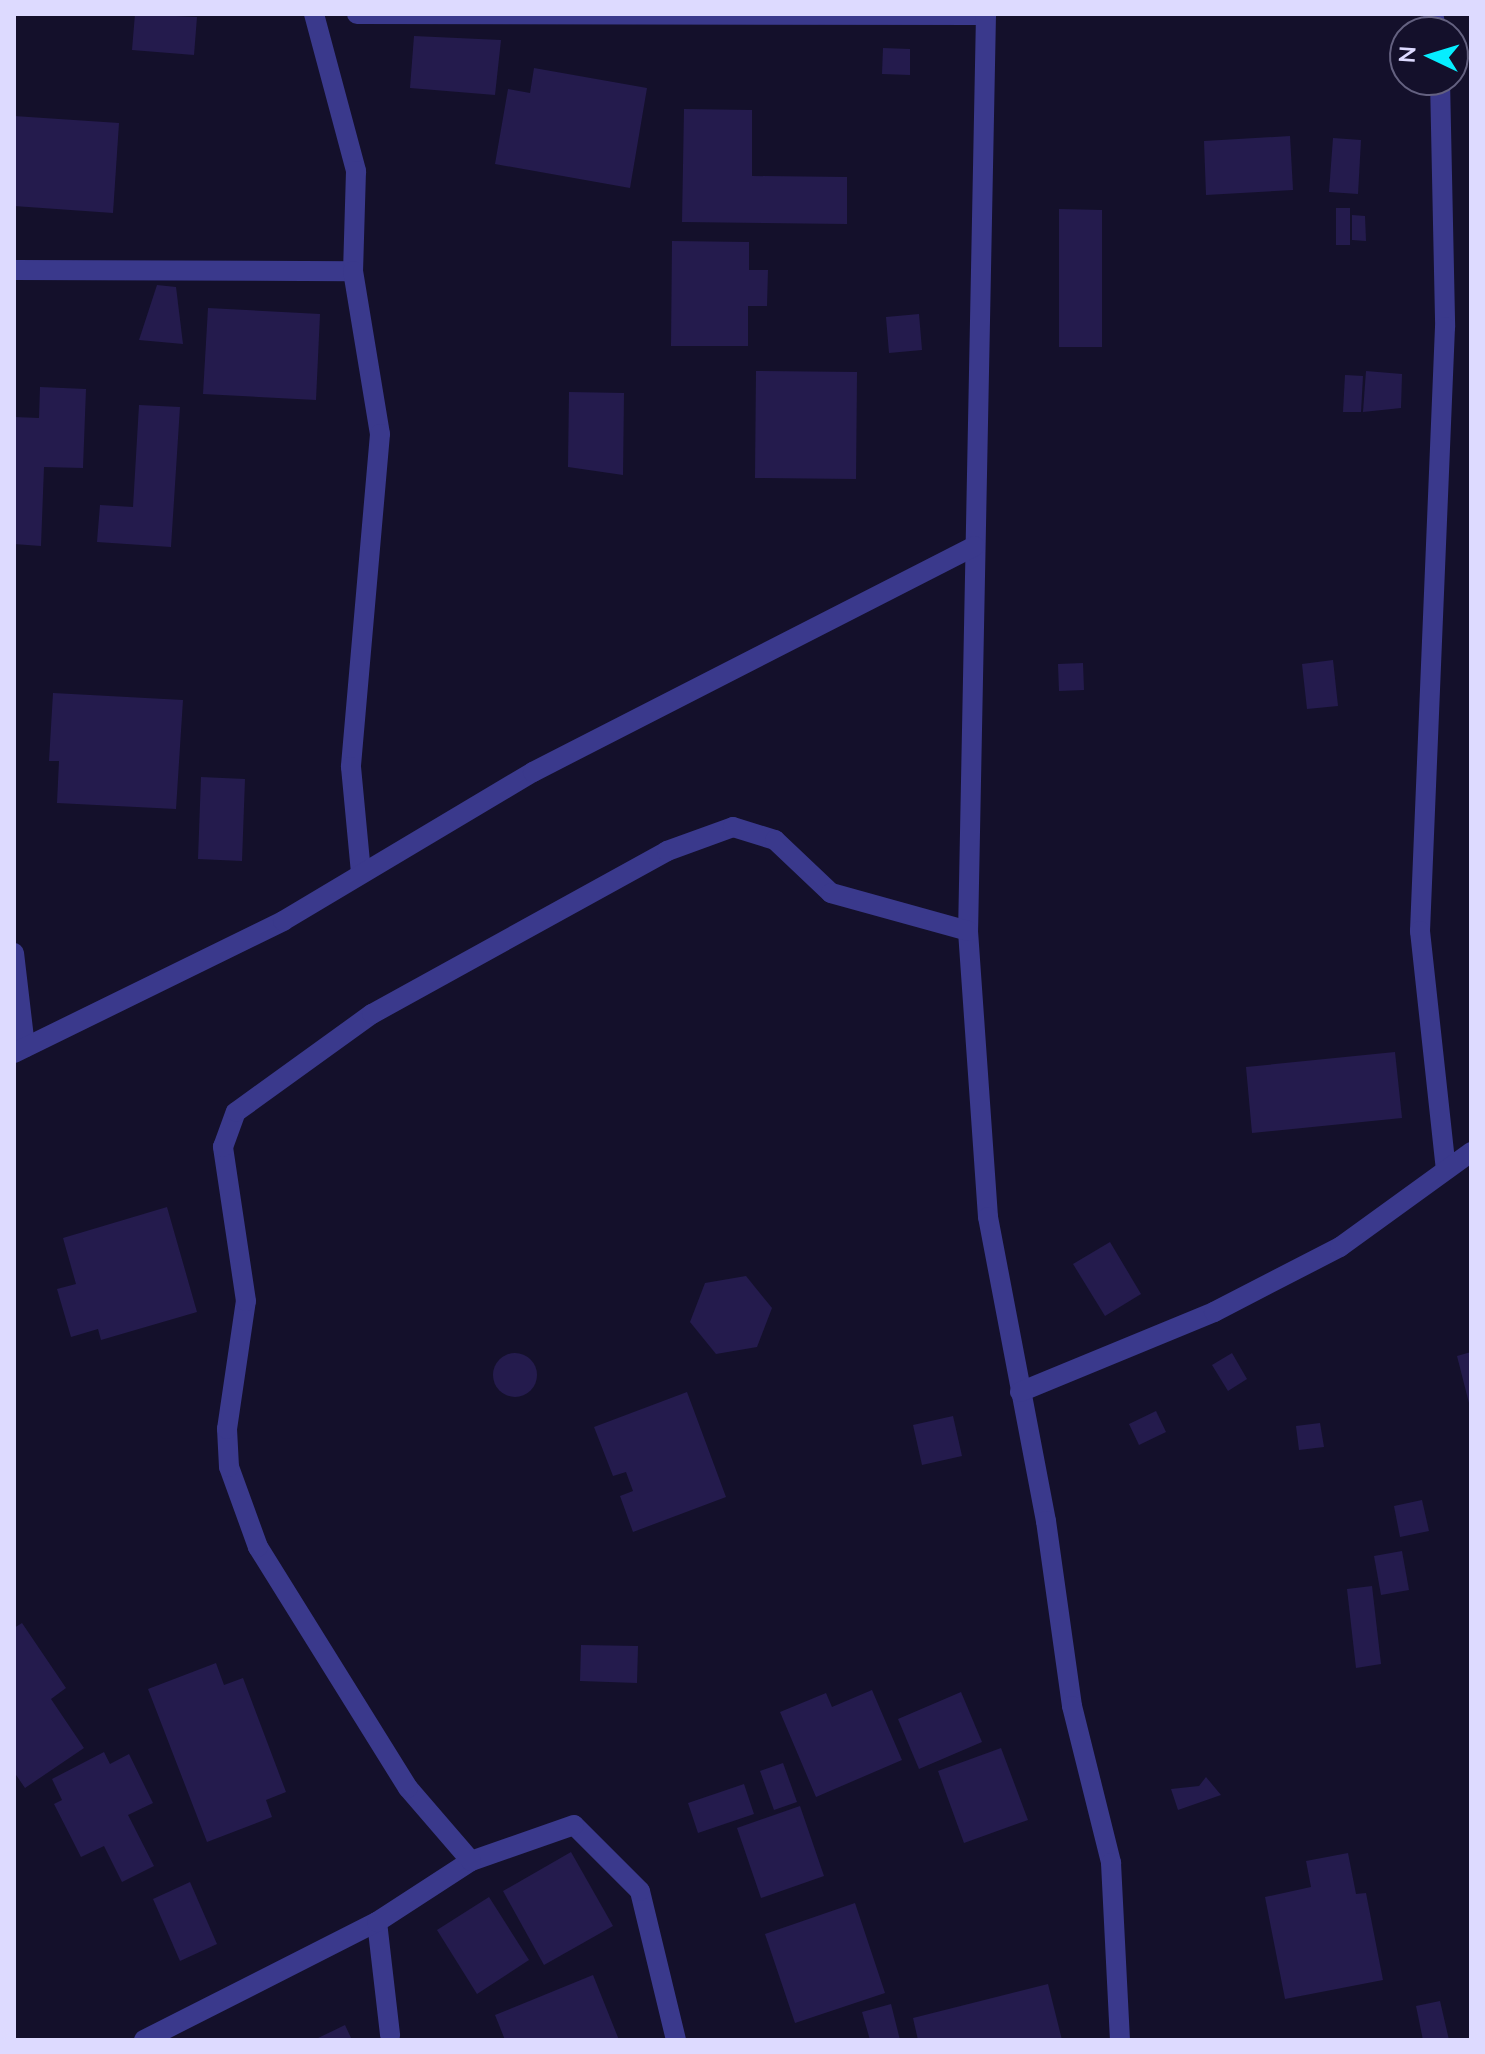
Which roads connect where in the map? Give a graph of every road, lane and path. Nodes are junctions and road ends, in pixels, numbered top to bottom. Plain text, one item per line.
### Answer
1 (314, 14) edge
2 (357, 14) edge
3 (986, 14) edge
4 (1440, 96) edge
5 (14, 270) edge
6 (353, 271) junction
7 (975, 546) junction
8 (361, 873) junction
9 (968, 931) junction
10 (14, 953) edge
11 (20, 1050) edge
12 (1471, 1152) edge
13 (1446, 1169) junction
14 (1020, 1392) junction
15 (471, 1861) junction
16 (377, 1922) junction
17 (390, 2035) dead end
18 (144, 2040) edge
19 (676, 2040) edge
20 (1120, 2040) edge

1 - 6 street
2 - 3 street
3 - 7 street
4 - 13 street
5 - 6 street
6 - 8 street
7 - 8 street
7 - 9 street
8 - 11 street
9 - 14 street
9 - 15 street
10 - 11 street
12 - 13 street
13 - 14 street
14 - 20 street
15 - 16 street
15 - 19 street
16 - 17 street
16 - 18 street

